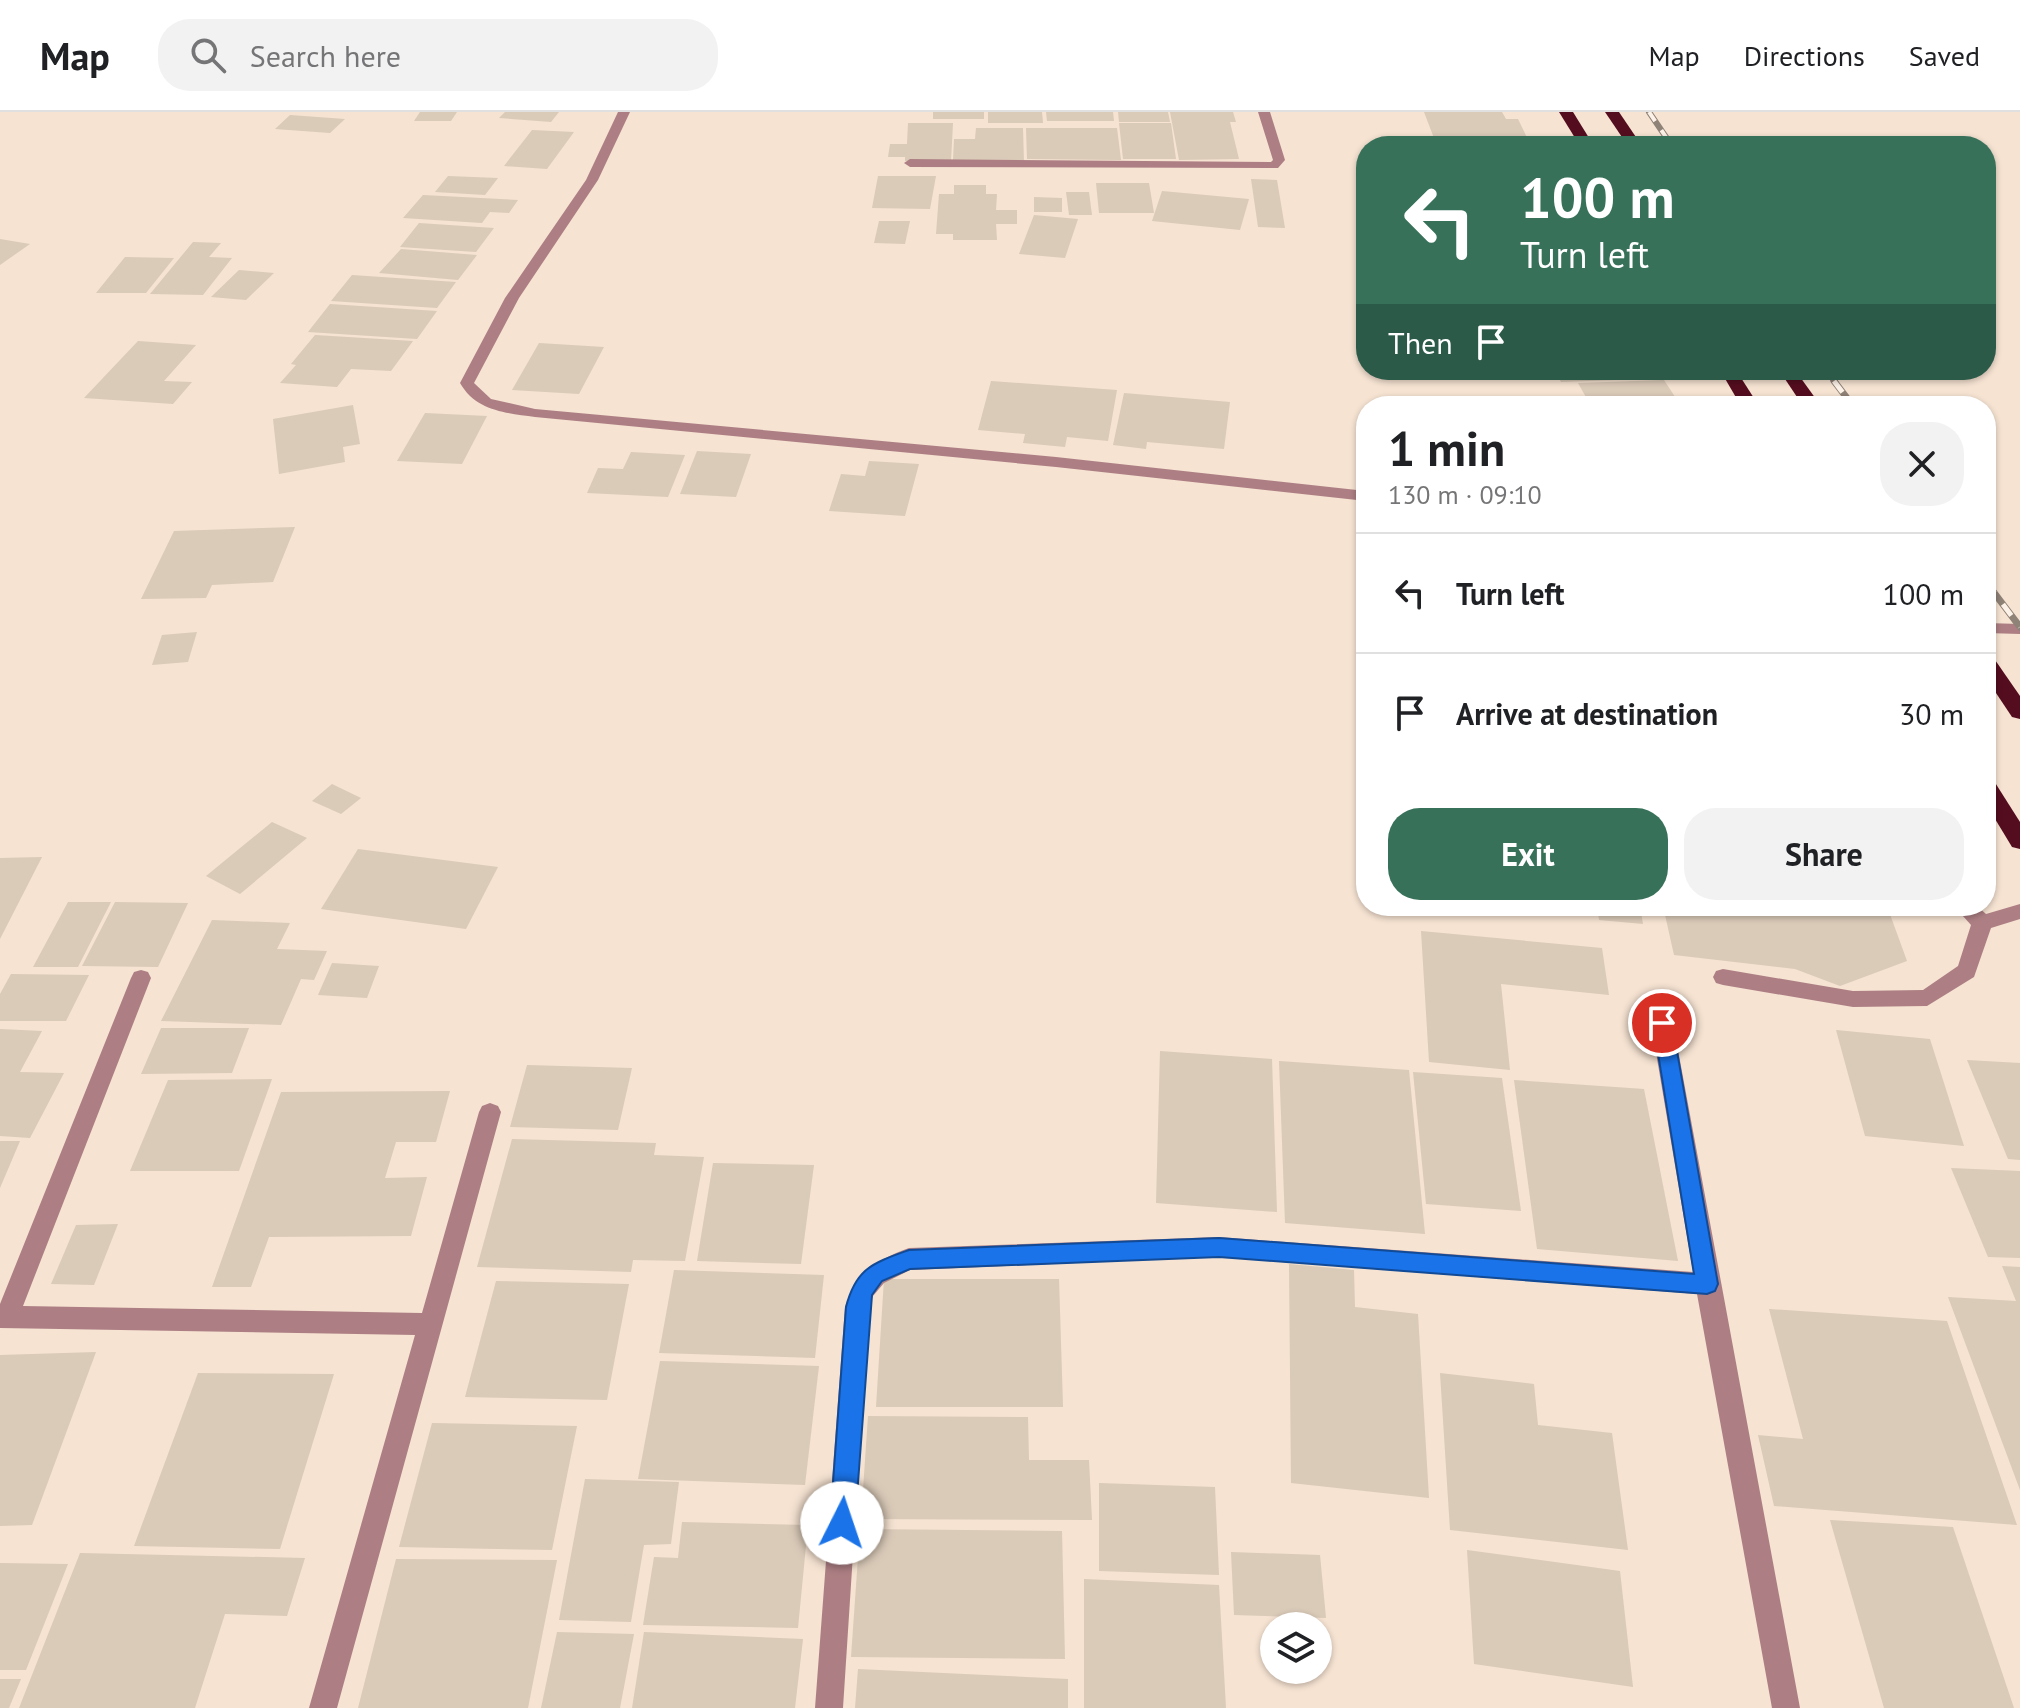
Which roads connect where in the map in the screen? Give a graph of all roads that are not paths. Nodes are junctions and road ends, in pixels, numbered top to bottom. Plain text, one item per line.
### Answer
1 (624, 112) edge
2 (1264, 112) edge
3 (1566, 112) edge
4 (1612, 112) edge
5 (1581, 136) edge
6 (1628, 136) edge
7 (910, 163) dead end
8 (1356, 495) edge
9 (1996, 628) edge
10 (2020, 629) edge
11 (1996, 677) edge
12 (2020, 712) edge
13 (1996, 802) edge
14 (2020, 841) edge
15 (2020, 911) edge
16 (1975, 916) edge
17 (1982, 923) junction
18 (1723, 977) dead end
19 (141, 978) dead end
20 (1662, 1023) dead end
21 (490, 1112) dead end
22 (1707, 1284) junction
23 (3, 1317) edge
24 (431, 1324) junction
25 (323, 1708) edge
26 (829, 1708) edge
27 (1786, 1708) edge

1 - 8 street
2 - 7 street
3 - 5 highway
4 - 6 highway
9 - 10 street
11 - 12 highway
13 - 14 highway
15 - 17 street
16 - 17 street
17 - 18 street
19 - 23 street
20 - 22 street
21 - 24 street
22 - 26 street
22 - 27 street
23 - 24 street
24 - 25 street

